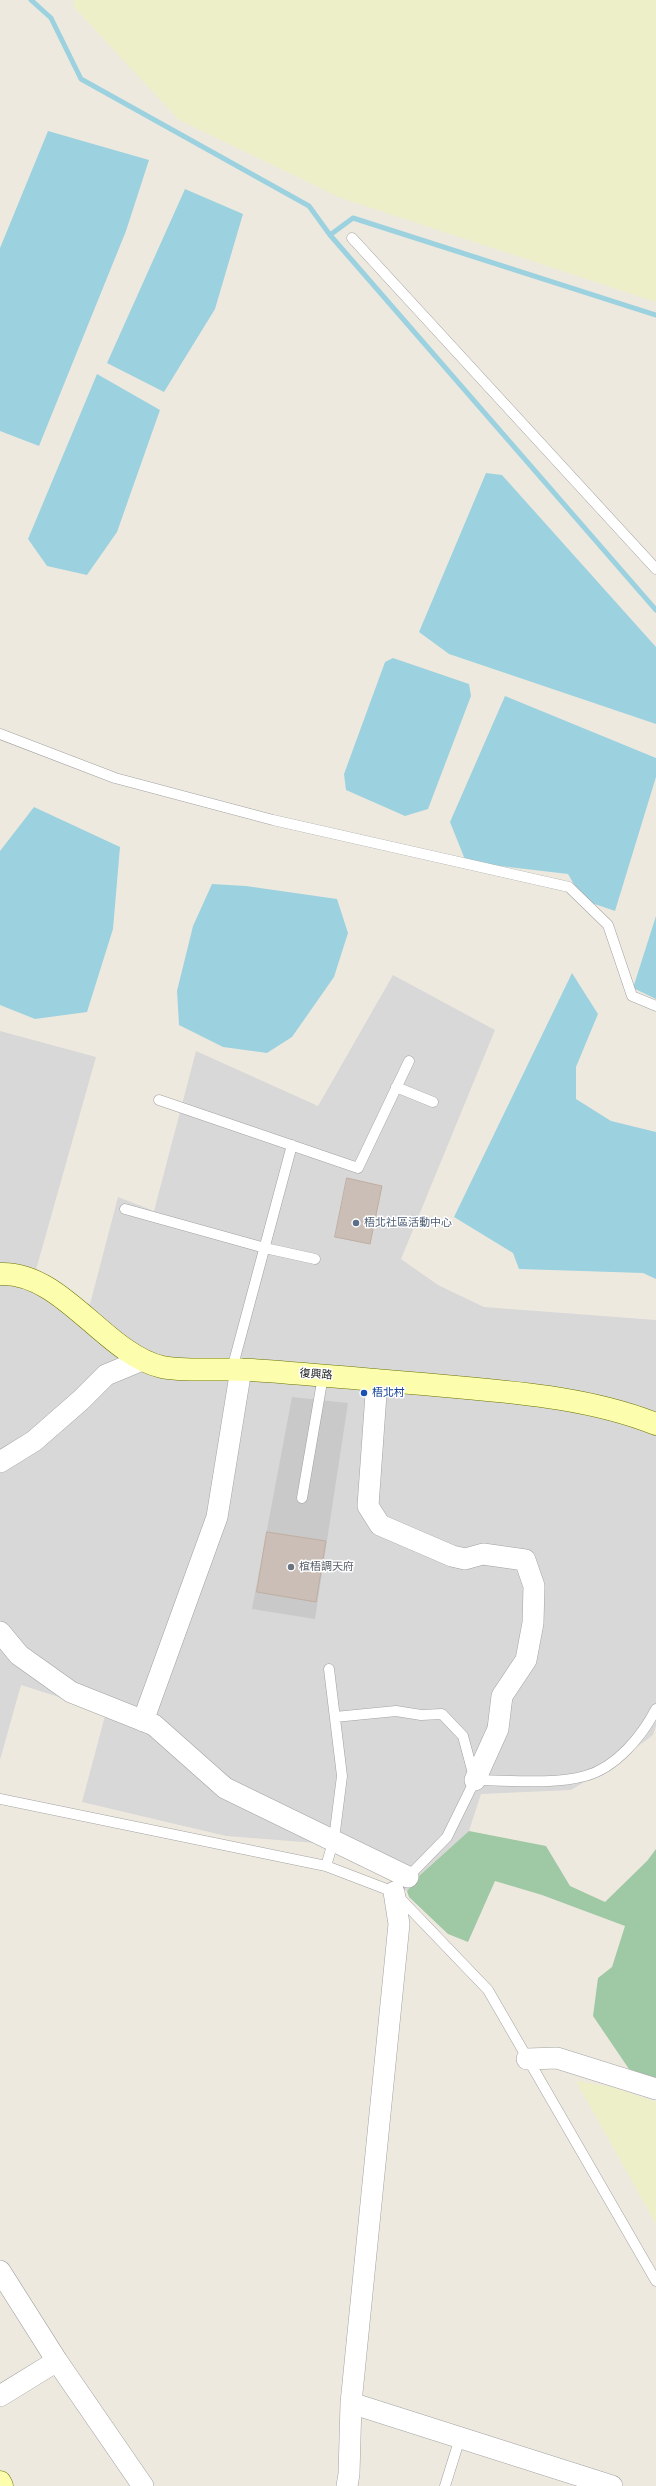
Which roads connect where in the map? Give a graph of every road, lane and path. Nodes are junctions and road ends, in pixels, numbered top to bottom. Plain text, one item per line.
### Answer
1 (352, 238) dead end
2 (656, 569) edge
3 (0, 734) edge
4 (656, 1006) edge
5 (409, 1061) dead end
6 (396, 1087) junction
7 (159, 1100) dead end
8 (433, 1102) dead end
9 (292, 1145) junction
10 (125, 1210) dead end
11 (265, 1248) junction
12 (315, 1259) dead end
13 (0, 1274) edge
14 (142, 1360) junction
15 (237, 1369) junction
16 (323, 1376) junction
17 (377, 1380) junction
18 (656, 1424) edge
19 (0, 1462) edge
20 (302, 1498) dead end
21 (0, 1632) edge
22 (329, 1669) dead end
23 (656, 1708) edge
24 (335, 1717) junction
25 (143, 1721) junction
26 (475, 1780) junction
27 (0, 1799) edge
28 (334, 1839) junction
29 (326, 1866) junction
30 (401, 1884) junction
31 (528, 2059) junction
32 (656, 2090) edge
33 (0, 2271) edge
34 (656, 2281) edge
35 (57, 2361) junction
36 (0, 2396) edge
37 (351, 2403) junction
38 (460, 2438) junction
39 (0, 2482) edge
40 (2, 2486) edge
41 (143, 2486) edge
42 (347, 2486) edge
43 (445, 2486) edge
44 (612, 2486) edge

1 - 2 lane
3 - 4 lane
5 - 6 lane
6 - 8 lane
6 - 9 lane
7 - 9 lane
9 - 11 lane
10 - 11 lane
11 - 12 lane
11 - 15 lane
13 - 14 street, 復興路
14 - 15 street, 復興路
14 - 19 street
15 - 16 street, 復興路
15 - 25 street
16 - 17 street, 復興路
16 - 20 lane
17 - 18 street, 復興路
17 - 26 street
21 - 25 street
22 - 24 lane
23 - 26 lane
24 - 26 lane
24 - 28 lane
25 - 28 street
26 - 30 lane
27 - 29 lane
28 - 29 lane
28 - 30 street
29 - 30 lane
30 - 31 lane
30 - 37 street
31 - 32 street
31 - 34 lane
33 - 35 street
35 - 36 street
35 - 41 street
37 - 38 street
37 - 42 street
38 - 43 lane
38 - 44 street
39 - 40 street

